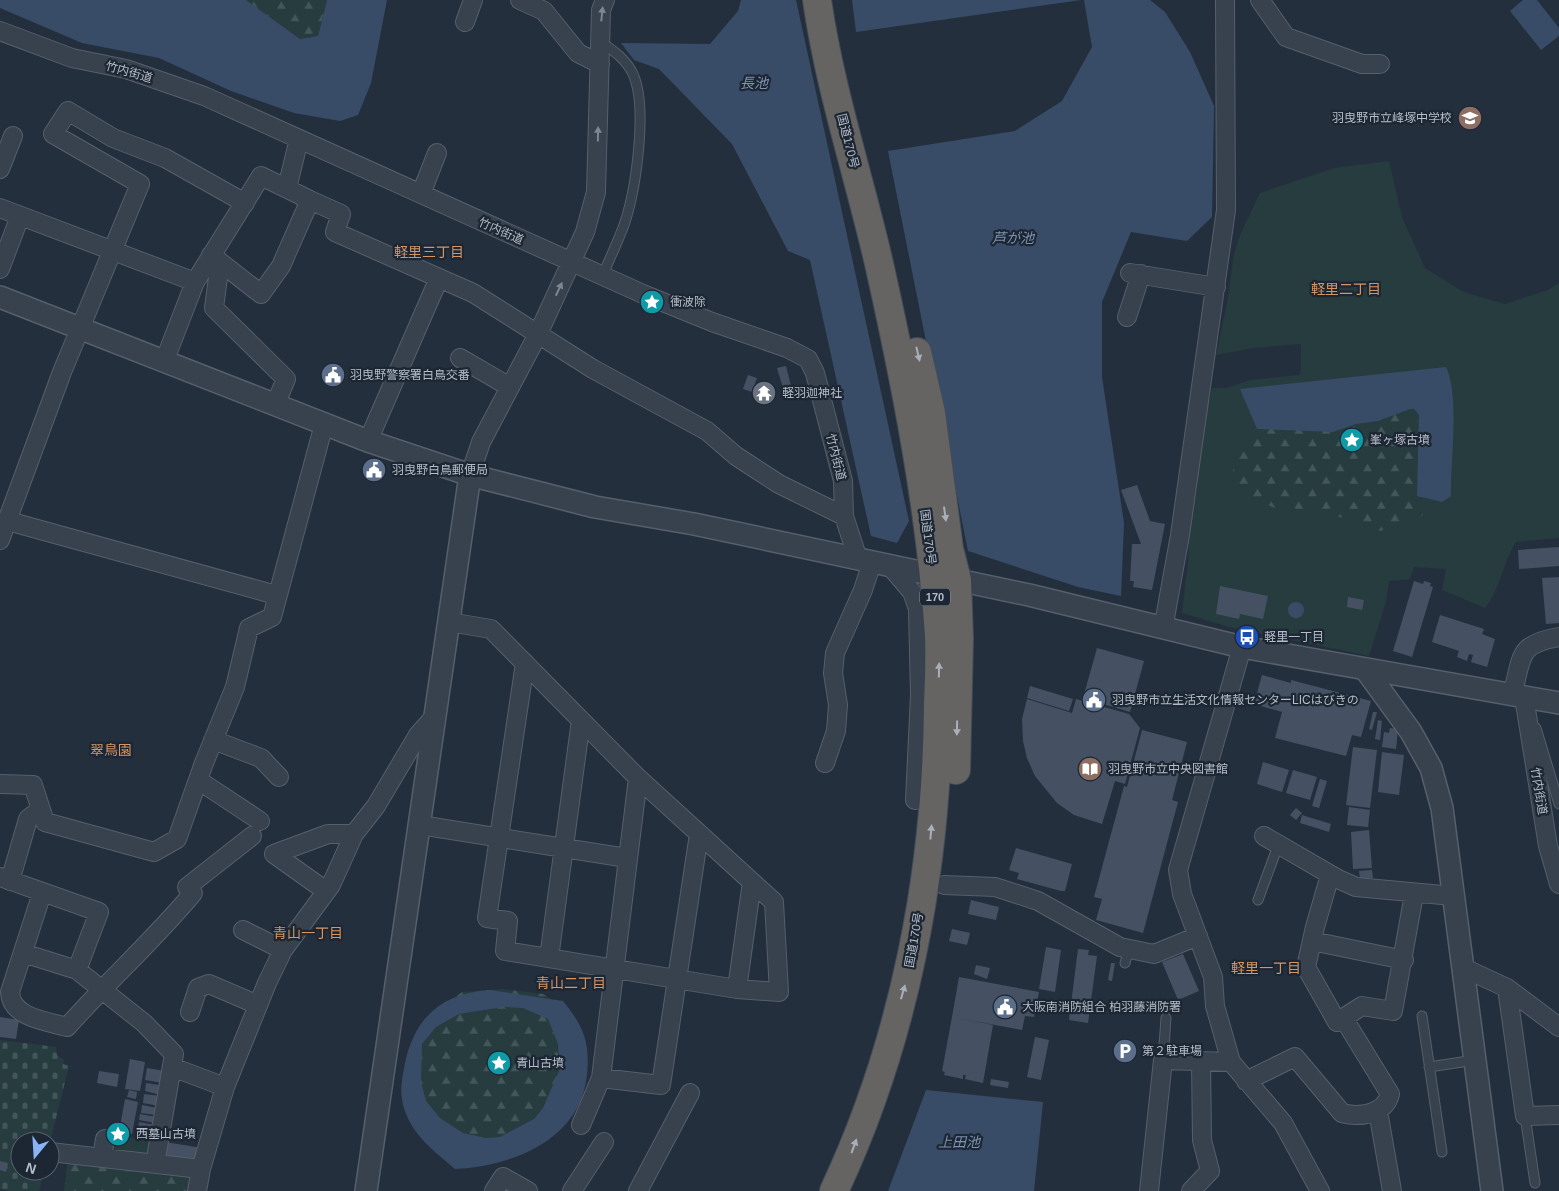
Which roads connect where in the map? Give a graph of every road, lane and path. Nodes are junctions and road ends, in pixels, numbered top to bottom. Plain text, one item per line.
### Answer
1 (473, 0) edge
2 (520, 0) edge
3 (605, 0) edge
4 (817, 0) edge
5 (835, 0) edge
6 (1225, 0) edge
7 (1260, 0) edge
8 (465, 22) dead end
9 (0, 31) edge
10 (600, 42) junction
11 (600, 64) junction
12 (1380, 64) dead end
13 (299, 139) junction
14 (7, 144) edge
15 (437, 153) dead end
16 (0, 169) edge
17 (287, 188) junction
18 (421, 194) junction
19 (310, 200) junction
20 (245, 203) junction
21 (0, 208) edge
22 (20, 216) junction
23 (111, 252) junction
24 (216, 259) junction
25 (572, 262) junction
26 (0, 269) edge
27 (603, 275) junction
28 (439, 278) junction
29 (195, 282) junction
30 (1216, 286) junction
31 (0, 296) edge
32 (1127, 317) dead end
33 (80, 329) junction
34 (538, 334) junction
35 (460, 358) dead end
36 (164, 362) junction
37 (510, 387) junction
38 (275, 405) junction
39 (324, 424) junction
40 (368, 441) junction
41 (470, 474) junction
42 (844, 516) junction
43 (3, 532) edge
44 (874, 563) junction
45 (945, 577) junction
46 (276, 595) junction
47 (449, 622) junction
48 (1163, 629) junction
49 (1559, 637) edge
50 (1242, 647) junction
51 (525, 663) junction
52 (1365, 669) junction
53 (1518, 696) junction
54 (1559, 703) edge
55 (435, 716) junction
56 (581, 720) junction
57 (213, 740) junction
58 (825, 763) dead end
59 (279, 777) dead end
60 (638, 778) junction
61 (198, 780) junction
62 (0, 784) edge
63 (915, 800) dead end
64 (1559, 804) edge
65 (41, 809) junction
66 (420, 825) junction
67 (354, 834) junction
68 (699, 834) junction
69 (499, 839) junction
70 (1271, 840) joint
71 (563, 848) junction
72 (628, 858) junction
73 (1330, 875) junction
74 (5, 879) edge
75 (752, 882) junction
76 (1559, 884) edge
77 (944, 885) junction
78 (326, 891) junction
79 (42, 893) junction
80 (1414, 894) junction
81 (1453, 896) junction
82 (1258, 900) dead end
83 (243, 930) dead end
84 (1198, 936) junction
85 (1312, 941) junction
86 (283, 950) junction
87 (24, 953) junction
88 (549, 958) junction
89 (1404, 960) junction
90 (1464, 968) junction
91 (616, 969) junction
92 (77, 970) junction
93 (677, 980) junction
94 (1507, 988) junction
95 (100, 989) junction
96 (737, 990) junction
97 (258, 1005) junction
98 (190, 1012) dead end
99 (1422, 1016) dead end
100 (1166, 1018) dead end
101 (1344, 1019) junction
102 (1553, 1023) edge
103 (1163, 1060) junction
104 (1475, 1060) junction
105 (1201, 1061) junction
106 (1231, 1062) junction
107 (172, 1067) junction
108 (1429, 1067) junction
109 (601, 1078) junction
110 (1246, 1082) junction
111 (225, 1087) junction
112 (690, 1093) dead end
113 (1378, 1111) junction
114 (1559, 1115) edge
115 (1525, 1116) junction
116 (581, 1125) dead end
117 (106, 1139) dead end
118 (604, 1142) dead end
119 (1442, 1152) dead end
120 (60, 1153) edge
121 (102, 1157) junction
122 (155, 1164) junction
123 (201, 1169) junction
124 (1535, 1183) dead end
125 (197, 1191) edge
126 (366, 1191) edge
127 (494, 1191) edge
128 (528, 1191) edge
129 (572, 1191) edge
130 (638, 1191) edge
131 (834, 1191) edge
132 (855, 1191) edge
133 (1149, 1191) edge
134 (1191, 1191) edge
135 (1320, 1191) edge
136 (1392, 1191) edge
137 (1492, 1191) edge

1 - 8 street
2 - 11 street
10 -> 3 street
4 - 45 highway, 国道170号 / 170
5 -> 45 highway, 国道170号 / 170
6 - 30 street
7 - 12 street
9 - 13 street, 竹内街道
10 - 11 street
10 - 27 lane
25 -> 11 street
13 - 17 street
13 - 18 street, 竹内街道
14 - 16 street
15 - 18 street
17 - 19 street
17 - 20 street
18 - 25 street, 竹内街道
19 - 24 street
19 - 28 street
20 - 23 street
20 - 24 street
21 - 22 street
22 - 23 street
22 - 26 street
23 - 29 street
23 - 33 street
24 - 29 street
24 - 38 street
25 - 27 street, 竹内街道
34 -> 25 street
27 - 42 street, 竹内街道
28 - 34 street
28 - 40 street
29 - 36 street
30 - 32 street
30 - 48 street
31 - 33 street
33 - 36 street
33 - 43 street
34 - 37 street
34 - 42 street
35 - 37 street
36 - 38 street
37 - 41 street
38 - 39 street
39 - 40 street
39 - 46 street
40 - 41 street
41 - 44 street
41 - 47 street
42 - 44 street, 竹内街道
43 - 46 street
44 - 45 street
44 - 58 street
44 - 63 street
45 - 48 street
45 -> 77 highway, 国道170号 / 170
131 -> 45 highway, 国道170号 / 170
46 - 57 street
47 - 51 street
47 - 55 street
48 - 50 street
49 - 53 street
50 - 52 street
50 - 84 street
51 - 56 street
51 - 69 street
52 - 53 street
52 - 81 street
53 - 54 street
53 - 64 lane
53 - 76 street, 竹内街道
55 - 66 street
55 - 67 street
56 - 60 street
56 - 71 street
57 - 59 street
57 - 61 street
60 - 68 street
60 - 72 street
61 - 65 street
61 - 95 street
62 - 65 street
65 - 74 street
66 - 69 street
66 - 126 street
67 - 78 street
67 - 78 street
68 - 75 street
68 - 93 street
69 - 71 street
69 - 88 street
70 - 73 street
70 - 82 lane
71 - 72 street
71 - 88 street
72 - 91 street
73 - 80 street
73 - 85 street
74 - 79 street
75 - 96 street
75 - 96 street
77 - 84 street
77 - 132 highway, 国道170号 / 170
78 - 86 street
79 - 87 street
79 - 92 street
80 - 81 street
80 - 89 street
81 - 90 street
83 - 86 street
84 - 106 street
85 - 89 street
85 - 101 street
86 - 97 street
87 - 92 street
87 - 95 street
88 - 91 street
89 - 101 street
90 - 94 street
90 - 104 street
91 - 93 street
91 - 109 street
92 - 95 street
93 - 96 street
93 - 109 street
94 - 102 street
94 - 115 street
95 - 107 street
97 - 98 street
97 - 111 street
99 - 108 lane
100 - 103 lane
101 - 113 street
103 - 105 street
103 - 133 street
104 - 108 lane
104 - 137 street
105 - 106 street
105 - 134 street
106 - 110 street
107 - 111 street
107 - 122 street
108 - 119 lane
109 - 116 street
110 - 113 street
110 - 135 street
111 - 123 street
112 - 130 street
113 - 136 street
114 - 115 street
115 - 124 lane
117 - 121 street
118 - 129 street
120 - 121 street
121 - 122 street
122 - 123 street
123 - 125 street
127 - 128 street

